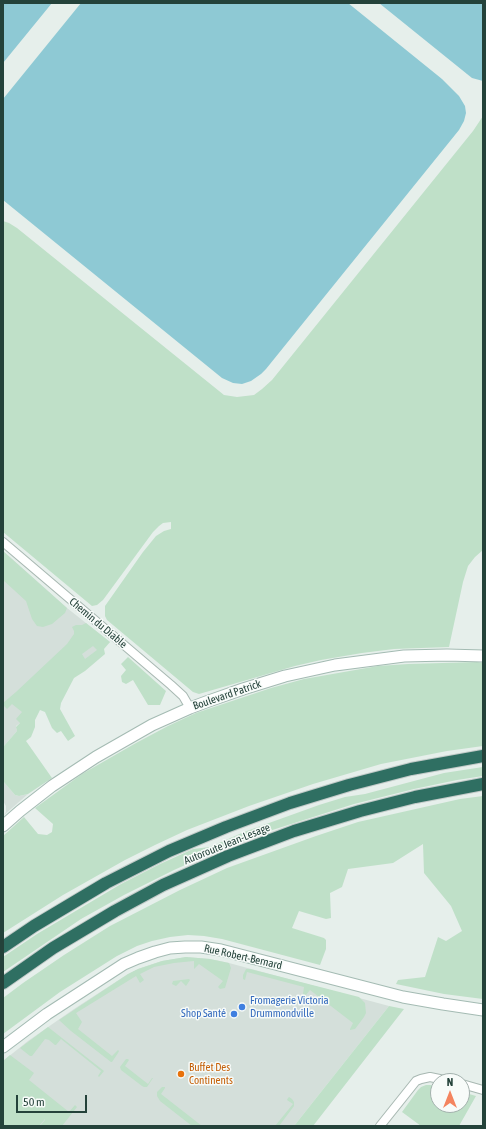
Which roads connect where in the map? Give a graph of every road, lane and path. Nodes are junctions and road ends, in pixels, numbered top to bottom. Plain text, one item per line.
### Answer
1 (3, 542) edge
2 (483, 656) edge
3 (190, 708) junction
4 (483, 756) edge
5 (483, 784) edge
6 (3, 826) edge
7 (3, 948) edge
8 (3, 983) edge
9 (483, 1010) edge
10 (3, 1047) edge
11 (430, 1077) edge
12 (470, 1086) edge
13 (483, 1090) edge
14 (380, 1126) edge

1 - 3 street, Chemin du Diable
2 - 3 street, Boulevard Patrick
3 - 6 street, Boulevard Patrick
4 - 7 highway, Autoroute Jean-Lesage
5 - 8 highway, Autoroute Jean-Lesage
9 - 10 street, Rue Robert-Bernard
11 - 14 street
12 - 13 street

